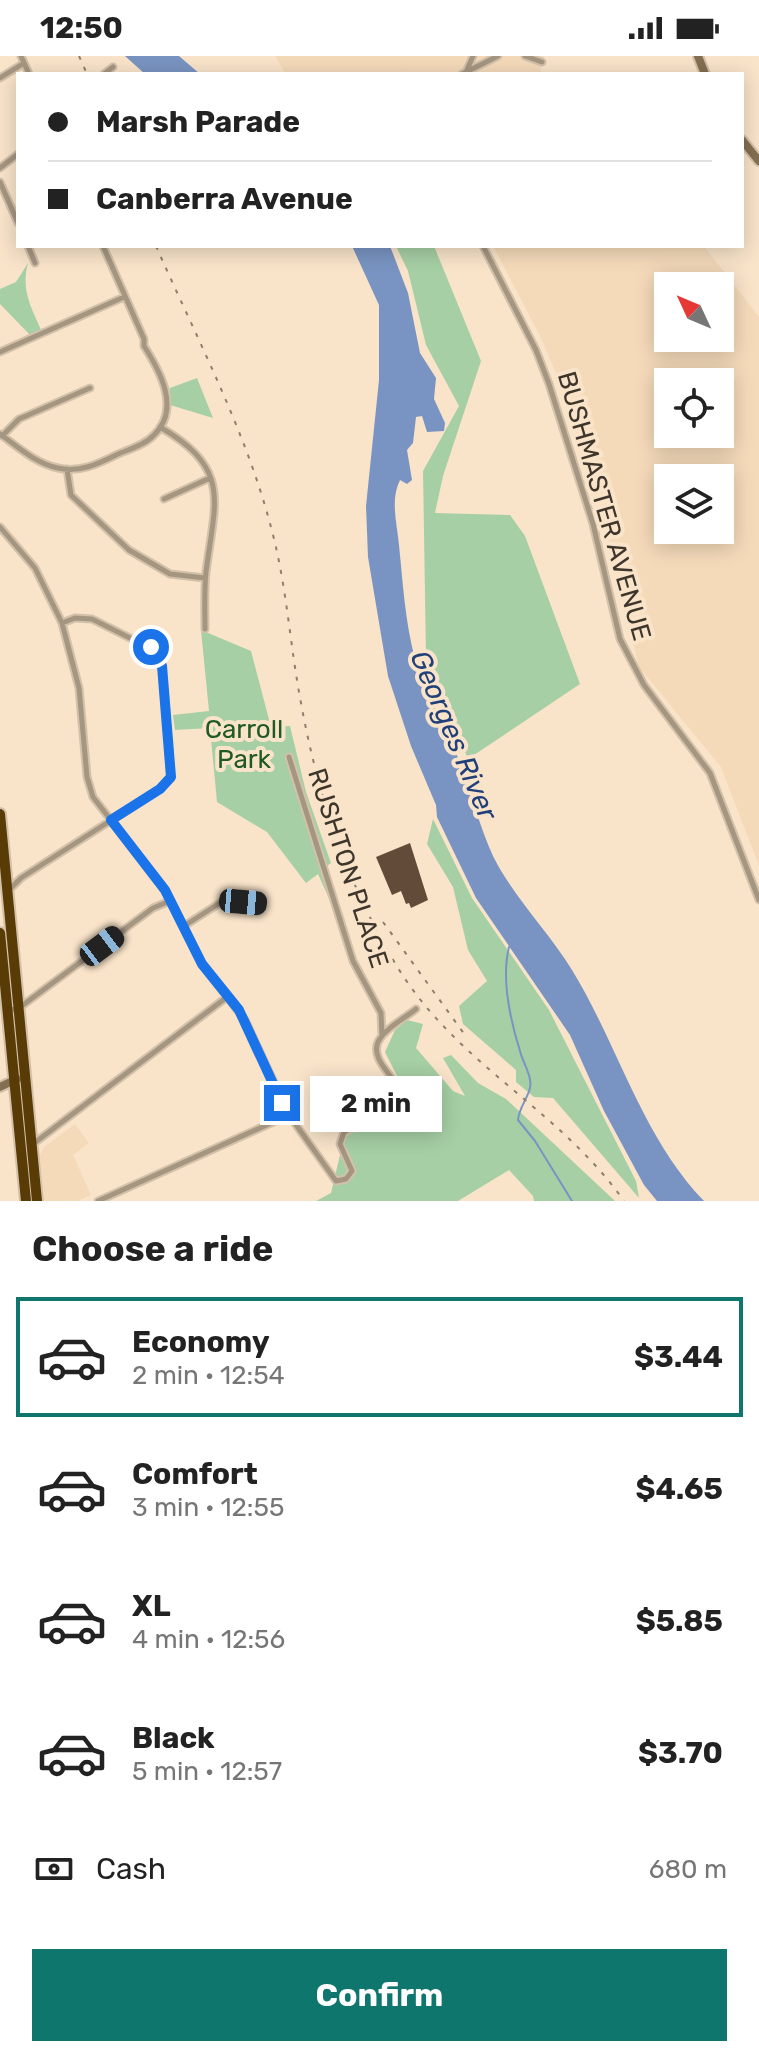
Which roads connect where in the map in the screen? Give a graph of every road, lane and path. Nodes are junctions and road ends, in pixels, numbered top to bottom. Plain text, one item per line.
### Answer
1 (473, 56) edge
2 (498, 56) edge
3 (529, 57) edge
4 (23, 58) edge
5 (542, 62) dead end
6 (113, 67) dead end
7 (107, 72) edge
8 (464, 72) edge
9 (0, 78) edge
10 (744, 142) edge
11 (16, 156) edge
12 (759, 161) edge
13 (0, 168) edge
14 (0, 182) edge
15 (16, 218) edge
16 (29, 248) edge
17 (104, 248) edge
18 (484, 248) edge
19 (35, 263) dead end
20 (124, 297) junction
21 (0, 352) edge
22 (90, 388) dead end
23 (160, 427) junction
24 (1, 435) edge
25 (67, 469) junction
26 (211, 478) junction
27 (164, 499) dead end
28 (0, 527) edge
29 (205, 578) junction
30 (62, 623) junction
31 (205, 629) dead end
32 (289, 757) dead end
33 (0, 814) edge
34 (111, 820) junction
35 (6, 871) junction
36 (21, 878) junction
37 (8, 891) junction
38 (759, 900) edge
39 (170, 901) junction
40 (262, 904) dead end
41 (184, 926) junction
42 (0, 933) edge
43 (227, 997) junction
44 (13, 1009) junction
45 (416, 1009) dead end
46 (382, 1036) junction
47 (25, 1077) junction
48 (13, 1079) junction
49 (0, 1087) edge
50 (289, 1115) junction
51 (32, 1145) junction
52 (26, 1201) edge
53 (37, 1201) edge
54 (98, 1201) edge

1 - 8 street
2 - 8 street
3 - 5 street
4 - 9 street
6 - 7 street
10 - 12 main road
11 - 13 street
14 - 15 street
16 - 19 street
17 - 20 street
18 - 38 street, BUSHMASTER AVENUE
20 - 21 street
20 - 23 street
22 - 24 street
23 - 25 street
23 - 26 street
24 - 25 street
25 - 29 street
26 - 27 street
26 - 29 street
28 - 30 street
29 - 31 street
30 - 34 street
30 - 34 street
32 - 46 street, RUSHTON PLACE
33 - 35 highway
34 - 36 street
34 - 39 street
35 - 36 street
35 - 37 highway
36 - 37 street
37 - 44 highway
39 - 41 street
39 - 44 street
40 - 41 street
41 - 43 street
42 - 44 highway
43 - 50 street
43 - 51 street
44 - 47 highway
44 - 48 highway
45 - 46 street
46 - 50 street, RUSHTON PLACE
47 - 48 main road
47 - 51 highway
48 - 49 main road
48 - 52 highway
50 - 54 street
51 - 53 highway

